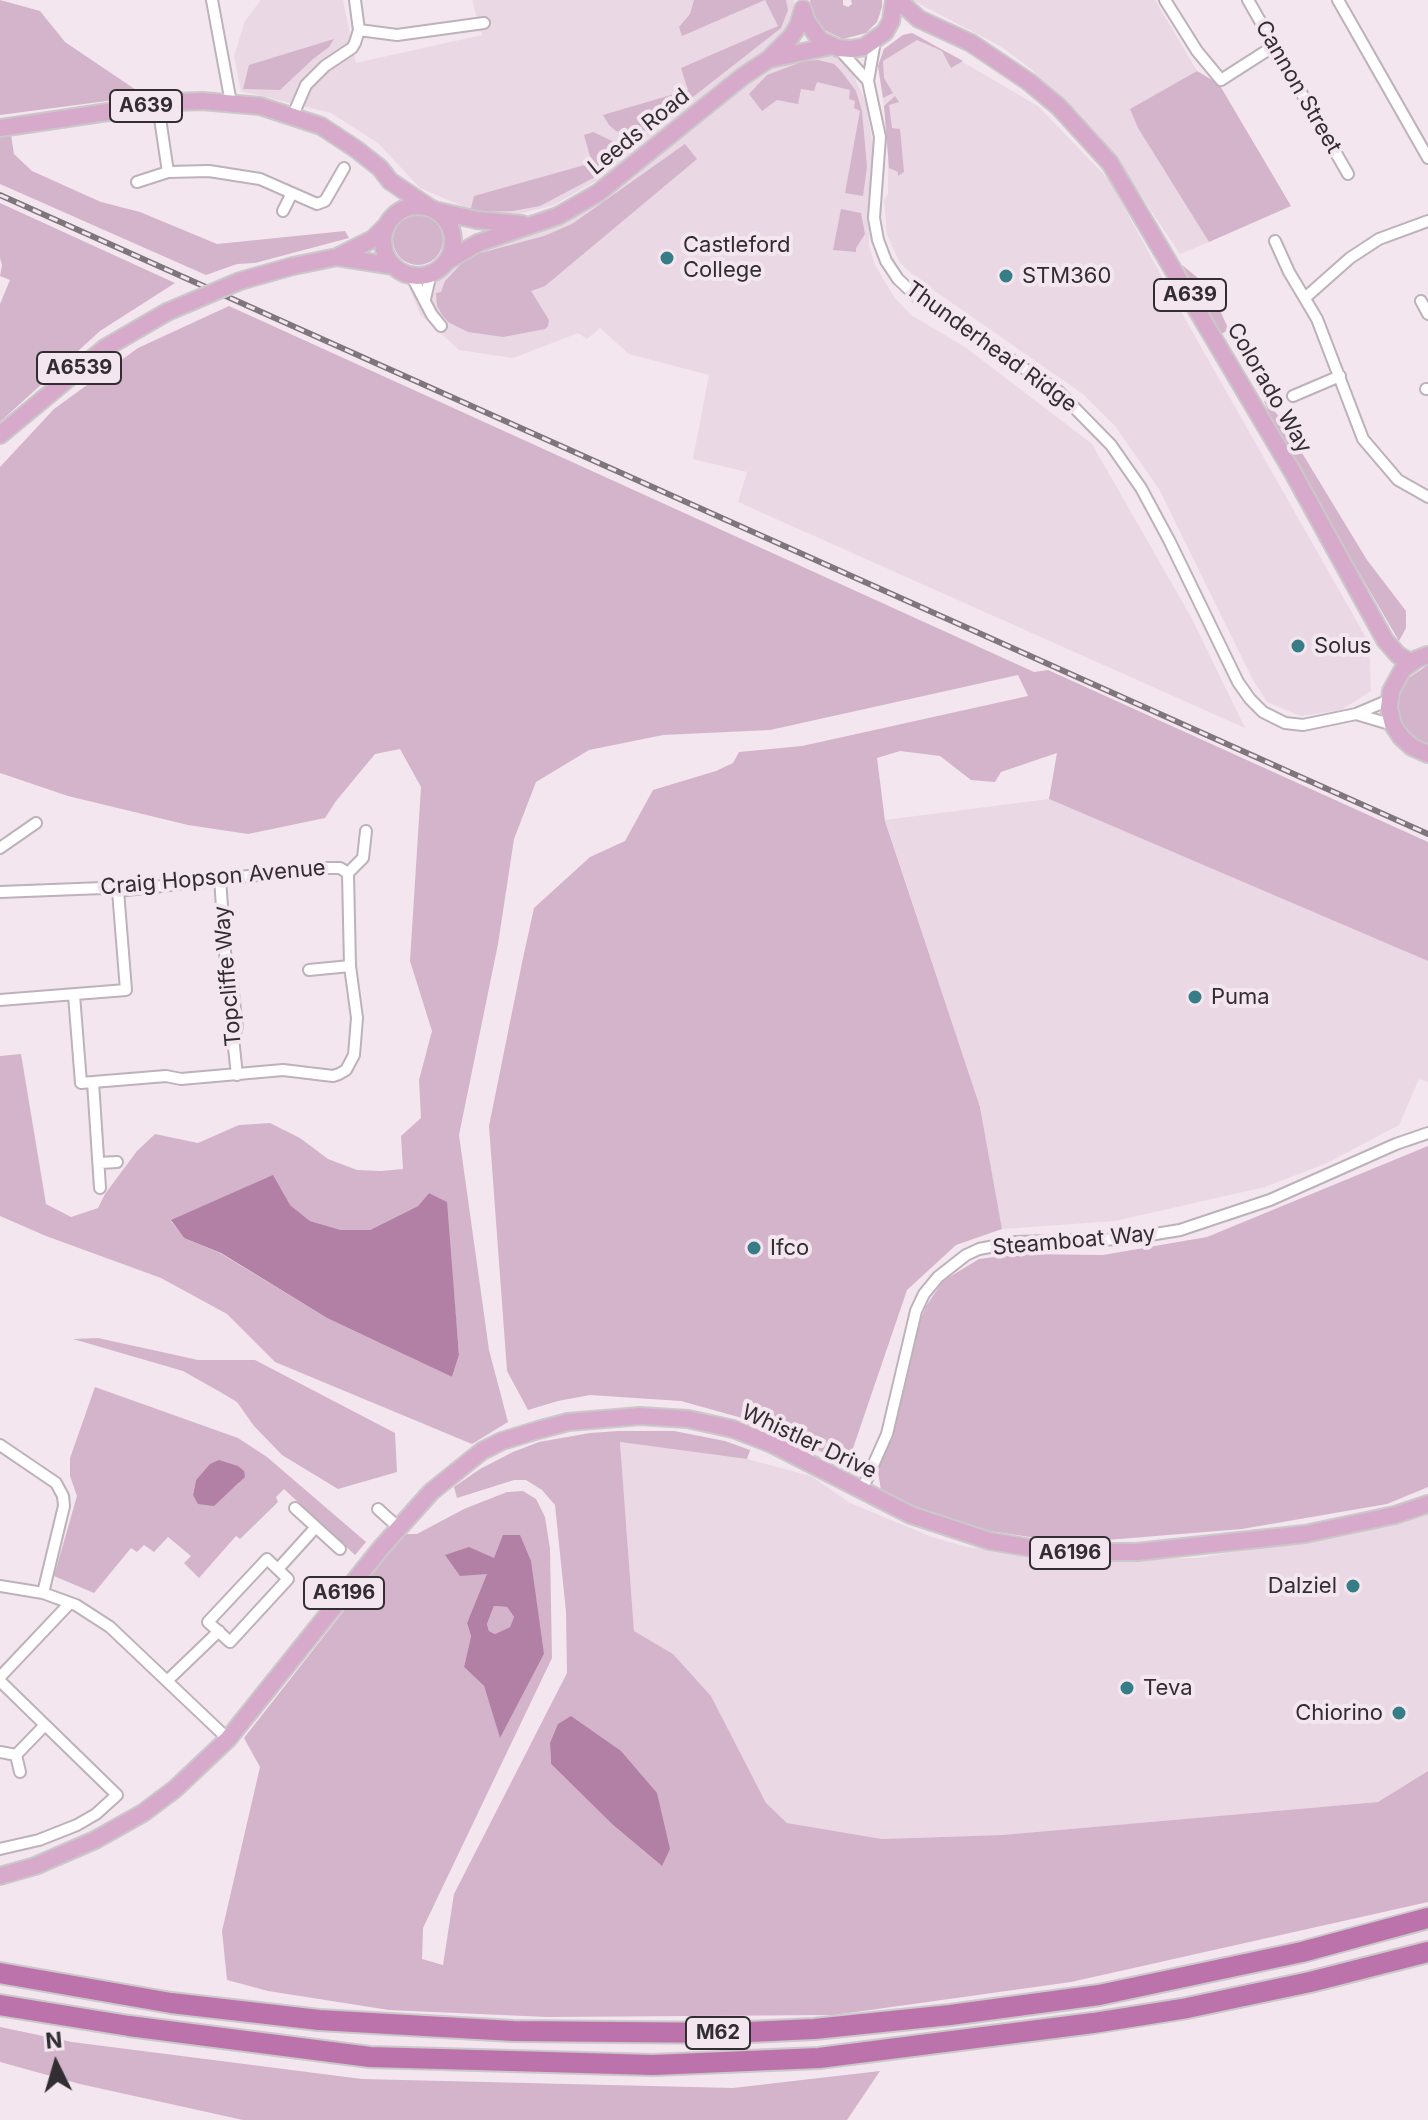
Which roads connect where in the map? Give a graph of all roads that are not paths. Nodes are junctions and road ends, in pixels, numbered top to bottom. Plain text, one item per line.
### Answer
1 (212, 0) edge
2 (355, 0) edge
3 (896, 0) edge
4 (1165, 0) edge
5 (1248, 0) edge
6 (1338, 0) edge
7 (803, 4) edge
8 (919, 19) junction
9 (484, 23) dead end
10 (359, 30) junction
11 (880, 36) junction
12 (1274, 46) junction
13 (834, 47) junction
14 (769, 59) junction
15 (868, 81) junction
16 (231, 103) junction
17 (158, 105) junction
18 (293, 115) junction
19 (0, 128) edge
20 (1428, 158) edge
21 (344, 168) dead end
22 (168, 172) junction
23 (1348, 174) dead end
24 (390, 181) junction
25 (137, 182) dead end
26 (292, 193) junction
27 (433, 209) junction
28 (283, 211) dead end
29 (1428, 221) edge
30 (389, 222) junction
31 (528, 224) junction
32 (1275, 241) dead end
33 (337, 257) junction
34 (447, 261) junction
35 (394, 266) junction
36 (431, 273) junction
37 (411, 275) junction
38 (1306, 297) junction
39 (425, 301) junction
40 (1421, 301) dead end
41 (1428, 314) edge
42 (441, 326) dead end
43 (1340, 376) junction
44 (1293, 396) dead end
45 (0, 435) edge
46 (1428, 497) edge
47 (1385, 640) junction
48 (1428, 655) edge
49 (1412, 663) junction
50 (1390, 696) junction
51 (1356, 714) junction
52 (1393, 725) junction
53 (1428, 754) edge
54 (36, 823) dead end
55 (366, 831) dead end
56 (0, 848) edge
57 (348, 873) junction
58 (220, 878) junction
59 (118, 891) junction
60 (0, 892) edge
61 (350, 966) junction
62 (309, 970) dead end
63 (74, 995) junction
64 (0, 1000) edge
65 (237, 1075) junction
66 (93, 1082) junction
67 (1428, 1133) edge
68 (117, 1162) dead end
69 (99, 1163) junction
70 (100, 1188) dead end
71 (0, 1445) edge
72 (862, 1490) junction
73 (1428, 1504) edge
74 (295, 1508) dead end
75 (378, 1509) dead end
76 (316, 1527) junction
77 (399, 1528) junction
78 (340, 1549) dead end
79 (278, 1569) junction
80 (0, 1586) edge
81 (43, 1593) junction
82 (70, 1603) junction
83 (219, 1631) junction
84 (0, 1679) edge
85 (167, 1681) junction
86 (45, 1725) junction
87 (228, 1739) junction
88 (0, 1752) edge
89 (16, 1755) junction
90 (20, 1772) dead end
91 (0, 1849) edge
92 (0, 1876) edge
93 (1428, 1918) edge
94 (1428, 1952) edge
95 (0, 1973) edge
96 (0, 2005) edge

1 - 16 street
2 - 10 street
3 - 8 main road, Colorado Way / A639
3 - 11 main road
4 - 12 street
5 - 12 street, Cannon Street
6 - 20 street
7 - 13 main road
7 - 14 main road, A639
8 - 11 main road
8 - 47 main road, Colorado Way / A639
9 - 10 street
10 - 18 street
11 - 13 main road
11 - 15 street, Thunderhead Ridge
12 - 23 street, Cannon Street
13 - 14 main road, A639
13 - 15 street
14 - 31 main road, Leeds Road / A639
15 - 51 street, Thunderhead Ridge
16 - 17 main road, A639
16 - 18 main road, A639
17 - 19 main road, A639
17 - 22 street
18 - 24 main road, A639
21 - 26 street
22 - 25 street
22 - 26 street
24 - 27 main road, A639
24 - 30 main road
26 - 28 street
27 - 30 main road, A639
27 - 31 main road, A639
27 - 34 main road
29 - 38 street
30 - 33 main road, A6539
30 - 35 main road
31 - 34 main road, A639
32 - 38 street
33 - 35 main road, A6539
33 - 45 main road, A6539, bridge
34 - 36 main road, A639
35 - 37 main road
36 - 37 main road
36 - 39 street
37 - 39 street
38 - 43 street
39 - 42 street
40 - 41 street
43 - 44 street
43 - 46 street
47 - 49 main road, Colorado Way / A639
47 - 50 main road, Colorado Way / A639
48 - 49 main road
49 - 50 main road
50 - 51 street, Thunderhead Ridge
50 - 52 main road, A639
51 - 52 street, Thunderhead Ridge
52 - 53 main road
54 - 56 street
55 - 57 street
57 - 58 street, Craig Hopson Avenue
57 - 61 street, Craig Hopson Avenue
58 - 59 street, Craig Hopson Avenue
58 - 65 street, Topcliffe Way
59 - 60 street, Craig Hopson Avenue
59 - 63 street
61 - 62 street
61 - 65 street, Craig Hopson Avenue
63 - 64 street
63 - 66 street
65 - 66 street, Craig Hopson Avenue
66 - 69 street
67 - 72 street, Steamboat Way
68 - 69 street
69 - 70 street
71 - 81 street
72 - 73 main road, Whistler Drive / A6196
72 - 77 main road, Whistler Drive / A6196
74 - 76 street
75 - 77 street
76 - 78 street
76 - 79 street
77 - 87 main road, Whistler Drive / A6196
79 - 83 street
79 - 83 street
80 - 81 street
81 - 82 street
82 - 84 street
82 - 85 street
83 - 85 street
84 - 86 street
85 - 87 street
86 - 89 street
86 - 91 street
87 - 92 main road, Whistler Drive / A6196
88 - 89 street
89 - 90 street
93 - 95 highway, M62
94 - 96 highway, M62

